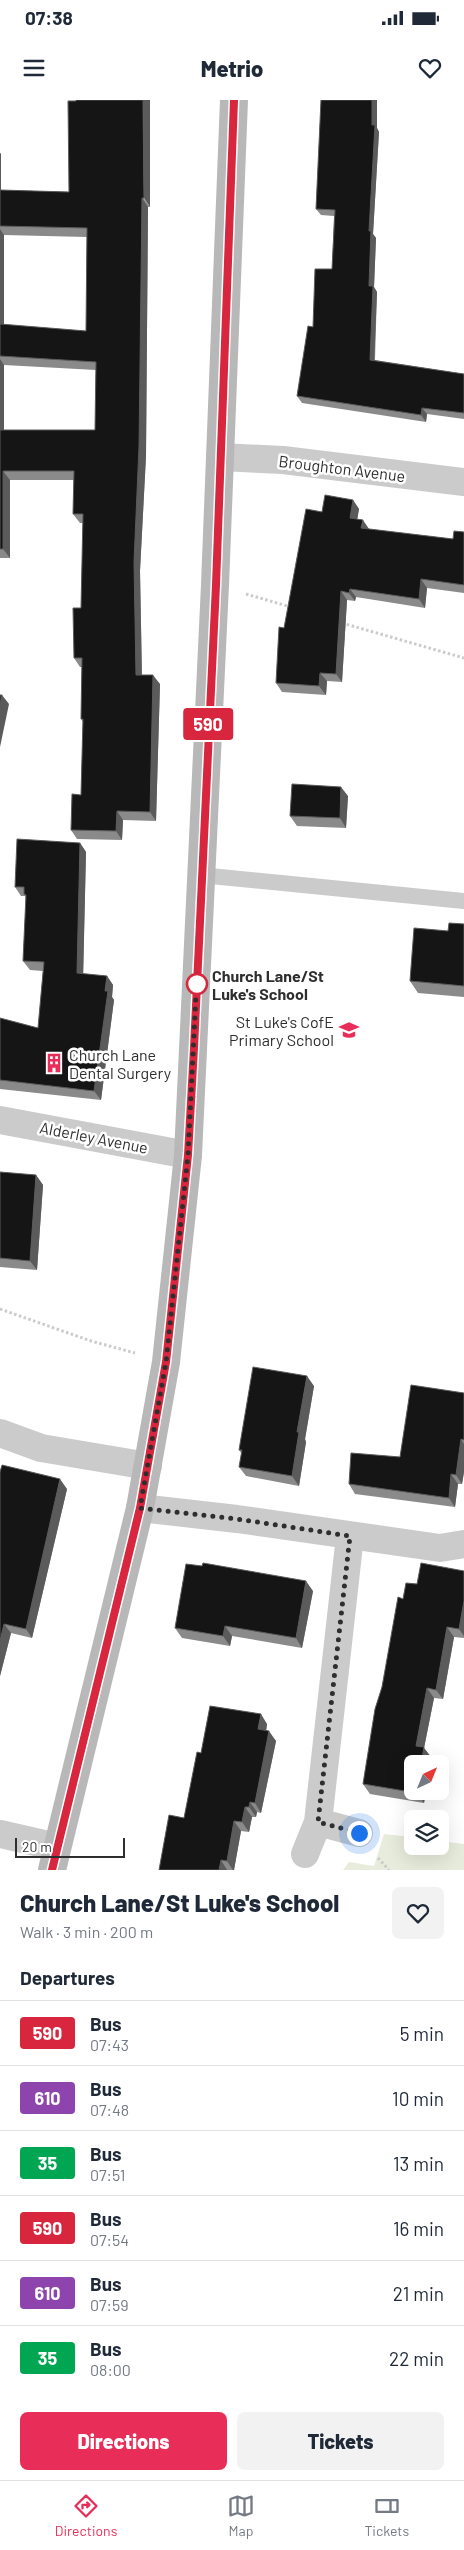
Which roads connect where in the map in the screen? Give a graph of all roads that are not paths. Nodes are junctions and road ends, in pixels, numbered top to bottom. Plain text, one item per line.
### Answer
1 (234, 100) edge
2 (220, 457) junction
3 (464, 482) edge
4 (200, 876) junction
5 (464, 901) edge
6 (0, 1120) edge
7 (188, 1155) junction
8 (0, 1433) edge
9 (148, 1466) junction
10 (140, 1508) junction
11 (350, 1536) junction
12 (464, 1544) edge
13 (318, 1822) junction
14 (359, 1833) dead end
15 (0, 1834) edge
16 (305, 1854) dead end
17 (55, 1858) edge

1 - 2 main road
2 - 3 street, Broughton Avenue
2 - 4 main road
4 - 5 lane
4 - 7 main road
6 - 7 street, Alderley Avenue
7 - 9 main road
8 - 9 street
9 - 10 main road
10 - 11 street
10 - 17 main road
11 - 12 street
11 - 13 street
13 - 14 street
13 - 16 street
15 - 17 street

